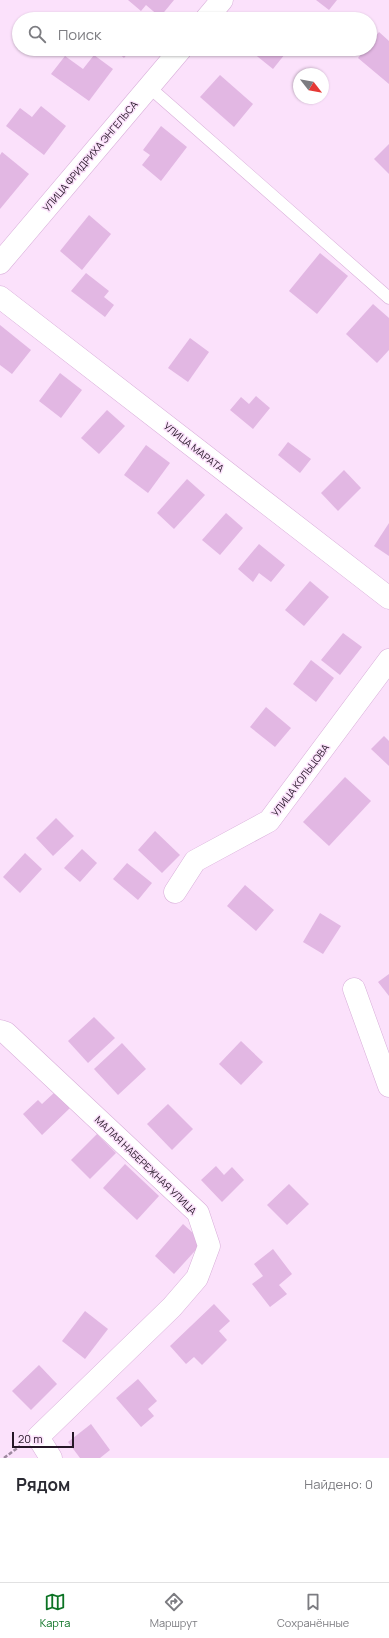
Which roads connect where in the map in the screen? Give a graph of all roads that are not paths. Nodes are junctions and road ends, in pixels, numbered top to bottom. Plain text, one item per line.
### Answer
1 (222, 0) edge
2 (212, 12) edge
3 (175, 56) edge
4 (149, 87) junction
5 (0, 263) edge
6 (0, 297) edge
7 (389, 298) edge
8 (389, 598) edge
9 (389, 660) edge
10 (175, 892) dead end
11 (354, 989) dead end
12 (0, 1031) edge
13 (389, 1086) edge
14 (51, 1458) edge

1 - 2 street
3 - 4 street, УЛИЦА ФРИДРИХА ЭНГЕЛЬСА
4 - 5 street, УЛИЦА ФРИДРИХА ЭНГЕЛЬСА
4 - 7 lane
6 - 8 street, УЛИЦА МАРАТА
9 - 10 street, УЛИЦА КОЛЬЦОВА
11 - 13 street
12 - 14 street, МАЛАЯ НАБЕРЕЖНАЯ УЛИЦА

